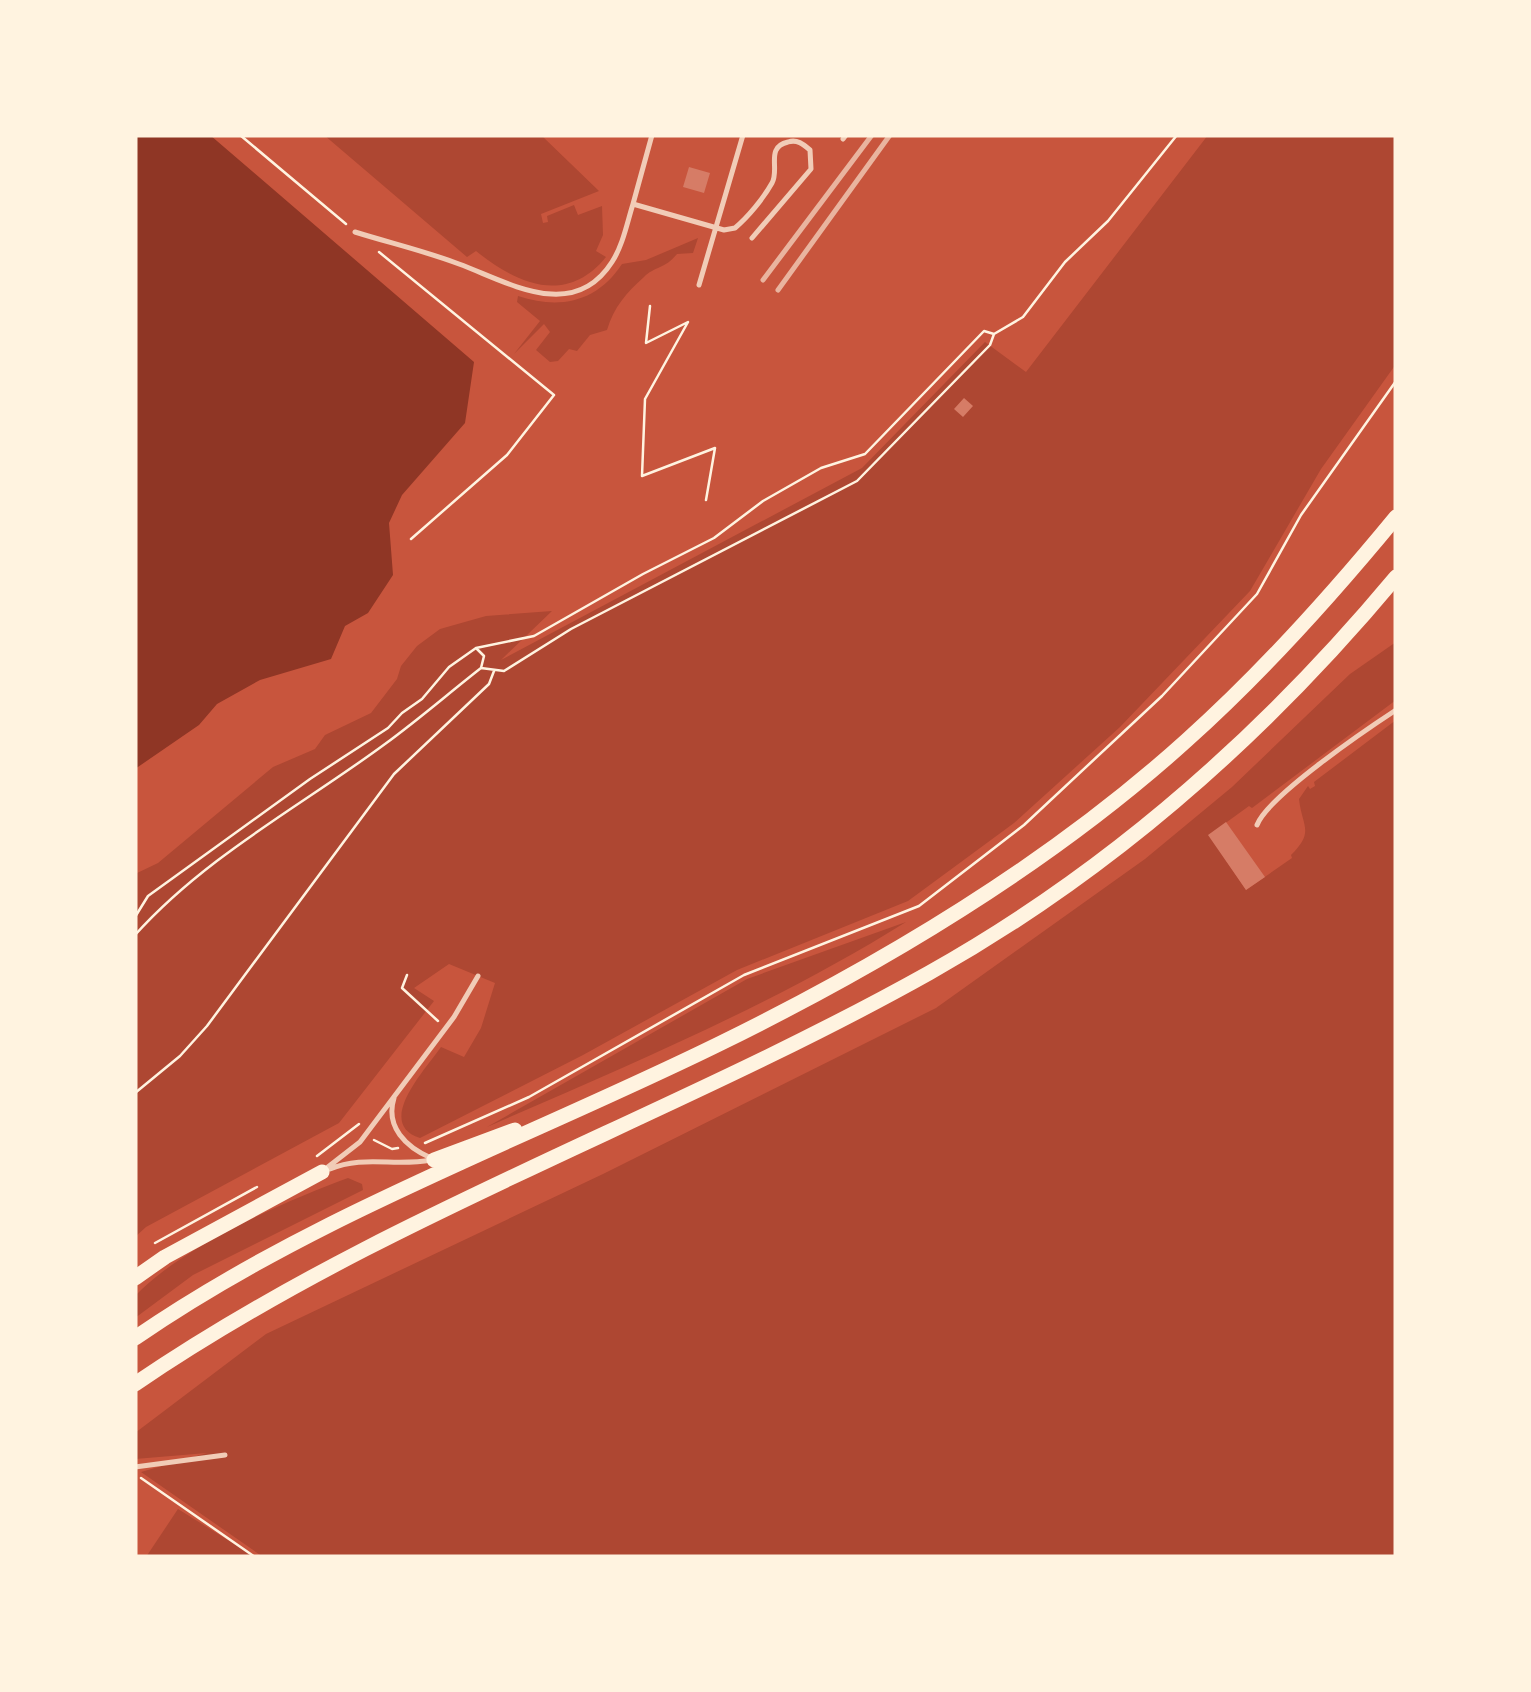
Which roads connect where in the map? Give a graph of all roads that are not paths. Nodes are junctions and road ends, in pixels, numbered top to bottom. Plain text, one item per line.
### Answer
1 (652, 135) edge
2 (743, 135) edge
3 (633, 204) junction
4 (355, 232) road end
5 (752, 238) dead end
6 (699, 285) dead end
7 (1396, 518) edge
8 (1395, 580) edge
9 (1396, 710) edge
10 (1257, 825) dead end
11 (478, 976) dead end
12 (400, 1086) junction
13 (604, 1098) junction
14 (434, 1160) junction
15 (317, 1165) junction
16 (135, 1278) edge
17 (135, 1338) edge
18 (135, 1384) edge
19 (225, 1456) dead end
20 (135, 1471) edge

1 - 3 lane
2 - 6 lane
3 - 4 lane
3 - 5 lane
7 - 13 highway
8 - 18 highway
9 - 10 lane
11 - 12 lane
12 - 14 lane
12 - 15 lane
13 - 14 highway
13 - 17 highway
14 - 15 lane
15 - 16 highway
19 - 20 lane

